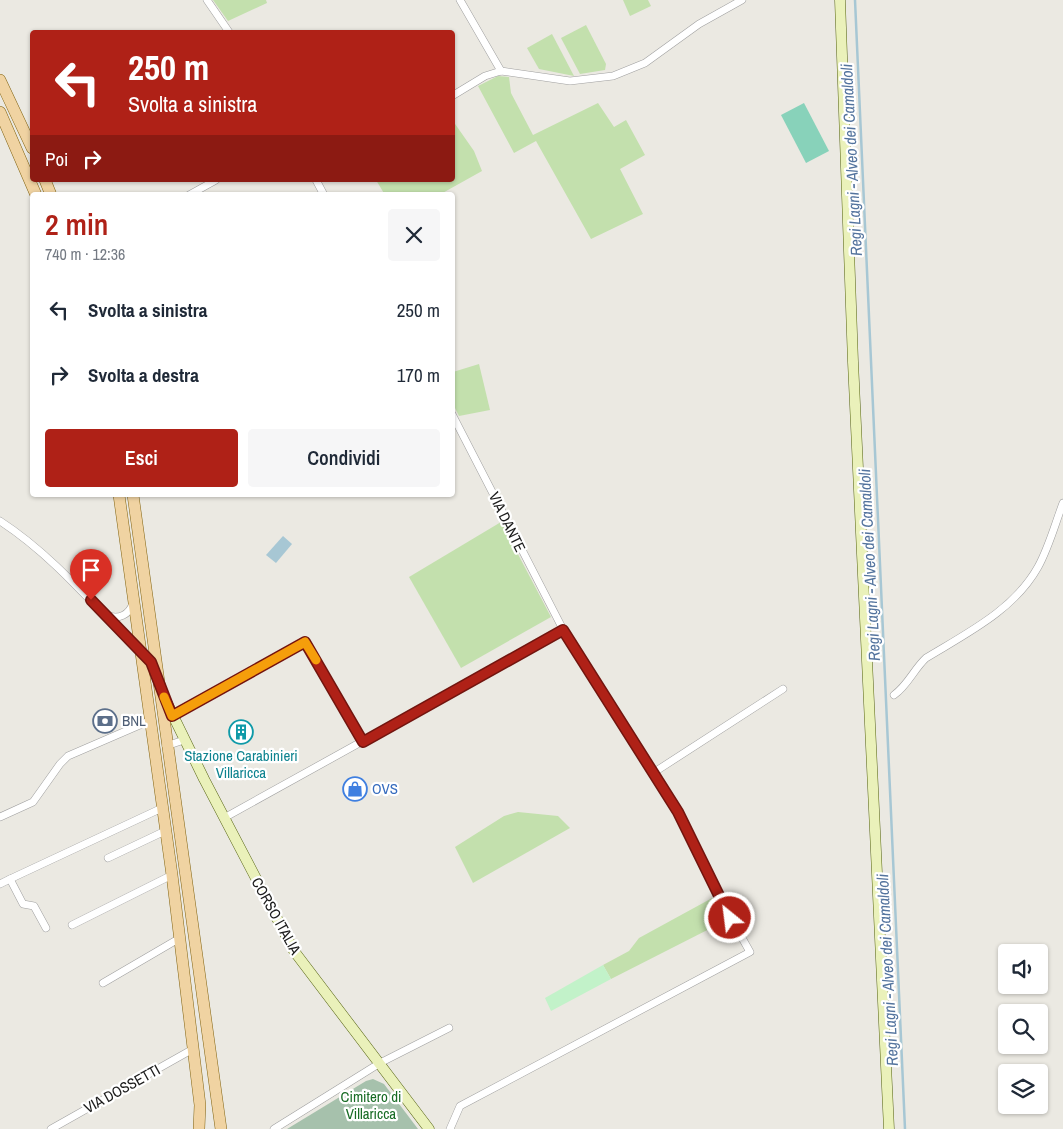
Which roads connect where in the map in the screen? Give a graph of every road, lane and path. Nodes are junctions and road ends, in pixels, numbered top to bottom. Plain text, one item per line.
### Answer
1 (207, 0) edge
2 (460, 0) edge
3 (742, 0) edge
4 (840, 0) edge
5 (228, 30) edge
6 (501, 71) junction
7 (0, 80) edge
8 (455, 94) edge
9 (0, 112) edge
10 (30, 144) edge
11 (30, 181) edge
12 (212, 182) edge
13 (194, 192) edge
14 (455, 420) edge
15 (119, 497) edge
16 (133, 497) edge
17 (1063, 503) edge
18 (0, 521) edge
19 (134, 602) junction
20 (106, 614) junction
21 (563, 630) junction
22 (140, 652) junction
23 (142, 676) junction
24 (157, 676) junction
25 (783, 689) dead end
26 (894, 695) dead end
27 (172, 716) junction
28 (149, 720) junction
29 (184, 740) junction
30 (363, 742) junction
31 (166, 746) junction
32 (653, 773) junction
33 (162, 808) junction
34 (0, 817) edge
35 (224, 818) junction
36 (165, 831) junction
37 (108, 858) dead end
38 (172, 874) junction
39 (10, 879) junction
40 (0, 884) edge
41 (72, 925) dead end
42 (46, 928) dead end
43 (180, 938) junction
44 (103, 983) dead end
45 (449, 1028) dead end
46 (192, 1049) junction
47 (380, 1063) junction
48 (51, 1129) edge
49 (199, 1129) edge
50 (221, 1129) edge
51 (274, 1129) edge
52 (429, 1129) edge
53 (450, 1129) edge
54 (889, 1129) edge

1 - 5 street
2 - 6 street
3 - 6 street
4 - 54 street
6 - 8 street
7 - 10 main road
9 - 11 main road
12 - 13 street
14 - 21 street, VIA DANTE
15 - 19 main road
16 - 24 main road
17 - 26 street
18 - 20 street
19 - 20 street
19 - 22 main road
20 - 22 street
21 - 30 street
21 - 32 street, VIA DANTE
22 - 23 main road
22 - 24 main road
23 - 24 main road
23 - 28 main road
24 - 27 street, CORSO ITALIA
24 - 31 main road
25 - 32 street
27 - 29 street, CORSO ITALIA
27 - 30 street
28 - 33 main road
28 - 34 street
29 - 31 street
29 - 35 street, CORSO ITALIA
30 - 35 street
31 - 50 main road
32 - 53 street, VIA DANTE
33 - 36 main road
33 - 39 street
35 - 47 street, CORSO ITALIA
36 - 37 street
36 - 38 main road
38 - 41 street
38 - 43 main road
39 - 40 street
39 - 42 street
43 - 44 street
43 - 46 main road
45 - 47 street
46 - 48 street, VIA DOSSETTI
46 - 49 main road
47 - 51 street
47 - 52 street, CORSO ITALIA

